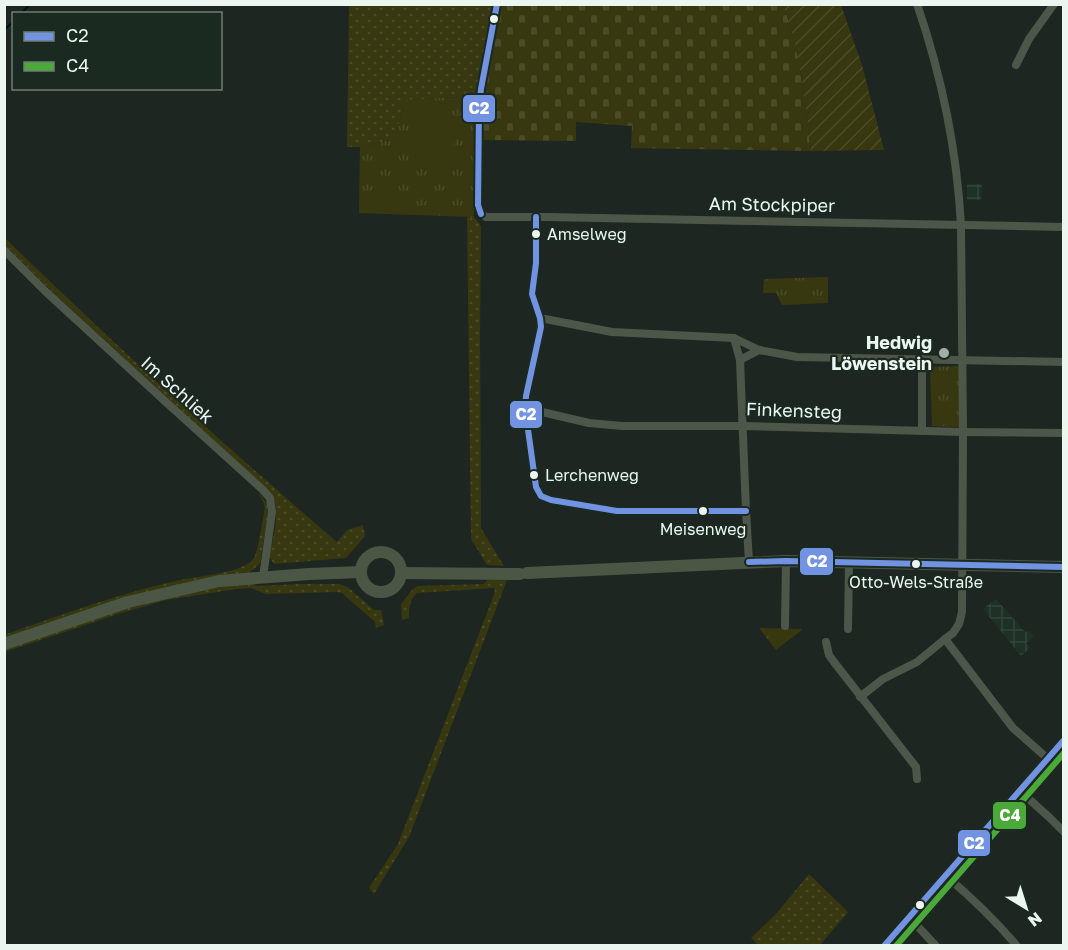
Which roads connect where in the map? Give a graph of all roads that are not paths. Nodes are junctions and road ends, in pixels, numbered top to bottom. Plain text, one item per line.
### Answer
1 (497, 4) edge
2 (917, 4) edge
3 (1054, 4) edge
4 (1016, 65) dead end
5 (536, 217) junction
6 (961, 226) junction
7 (1064, 227) edge
8 (4, 250) edge
9 (540, 318) junction
10 (734, 338) junction
11 (759, 350) junction
12 (922, 359) junction
13 (740, 360) junction
14 (962, 361) junction
15 (1064, 362) edge
16 (525, 408) junction
17 (743, 426) junction
18 (922, 431) junction
19 (963, 432) junction
20 (1064, 433) edge
21 (746, 511) junction
22 (786, 561) junction
23 (749, 562) junction
24 (849, 563) junction
25 (963, 565) junction
26 (1064, 567) edge
27 (361, 572) junction
28 (401, 573) junction
29 (263, 577) junction
30 (786, 626) dead end
31 (848, 630) dead end
32 (945, 639) junction
33 (826, 642) dead end
34 (4, 644) edge
35 (860, 697) junction
36 (1064, 739) edge
37 (1047, 758) junction
38 (917, 778) dead end
39 (1019, 790) junction
40 (1064, 832) edge
41 (945, 875) junction
42 (909, 917) junction
43 (884, 945) edge
44 (936, 945) edge
45 (1017, 945) edge

1 - 5 street, Am Stockpiper
2 - 6 street
3 - 4 street
5 - 6 street, Am Stockpiper
5 - 9 street
6 - 7 street, Am Stockpiper
6 - 14 street
8 - 29 street, Im Schliek
9 - 10 street
9 - 16 street
10 - 11 street
10 - 13 street
11 - 12 street
11 - 13 street
12 - 14 street
12 - 18 street
13 - 17 street
14 - 15 street
14 - 19 street
16 - 17 street, Finkensteg
16 - 21 street
17 - 18 street, Finkensteg
17 - 21 street
18 - 19 street, Finkensteg
19 - 20 street, Finkensteg
19 - 25 street
21 - 23 street
22 - 23 street
22 - 24 street
22 - 30 street
23 - 28 street
24 - 25 street
24 - 31 street
25 - 26 street
25 - 32 street
27 - 28 street
27 - 28 street
27 - 29 street
29 - 34 street
32 - 35 street
32 - 37 street
33 - 35 street
35 - 38 street
36 - 37 street
37 - 39 street
39 - 40 street
39 - 41 street
41 - 42 street
41 - 45 street
42 - 43 street
42 - 44 street

